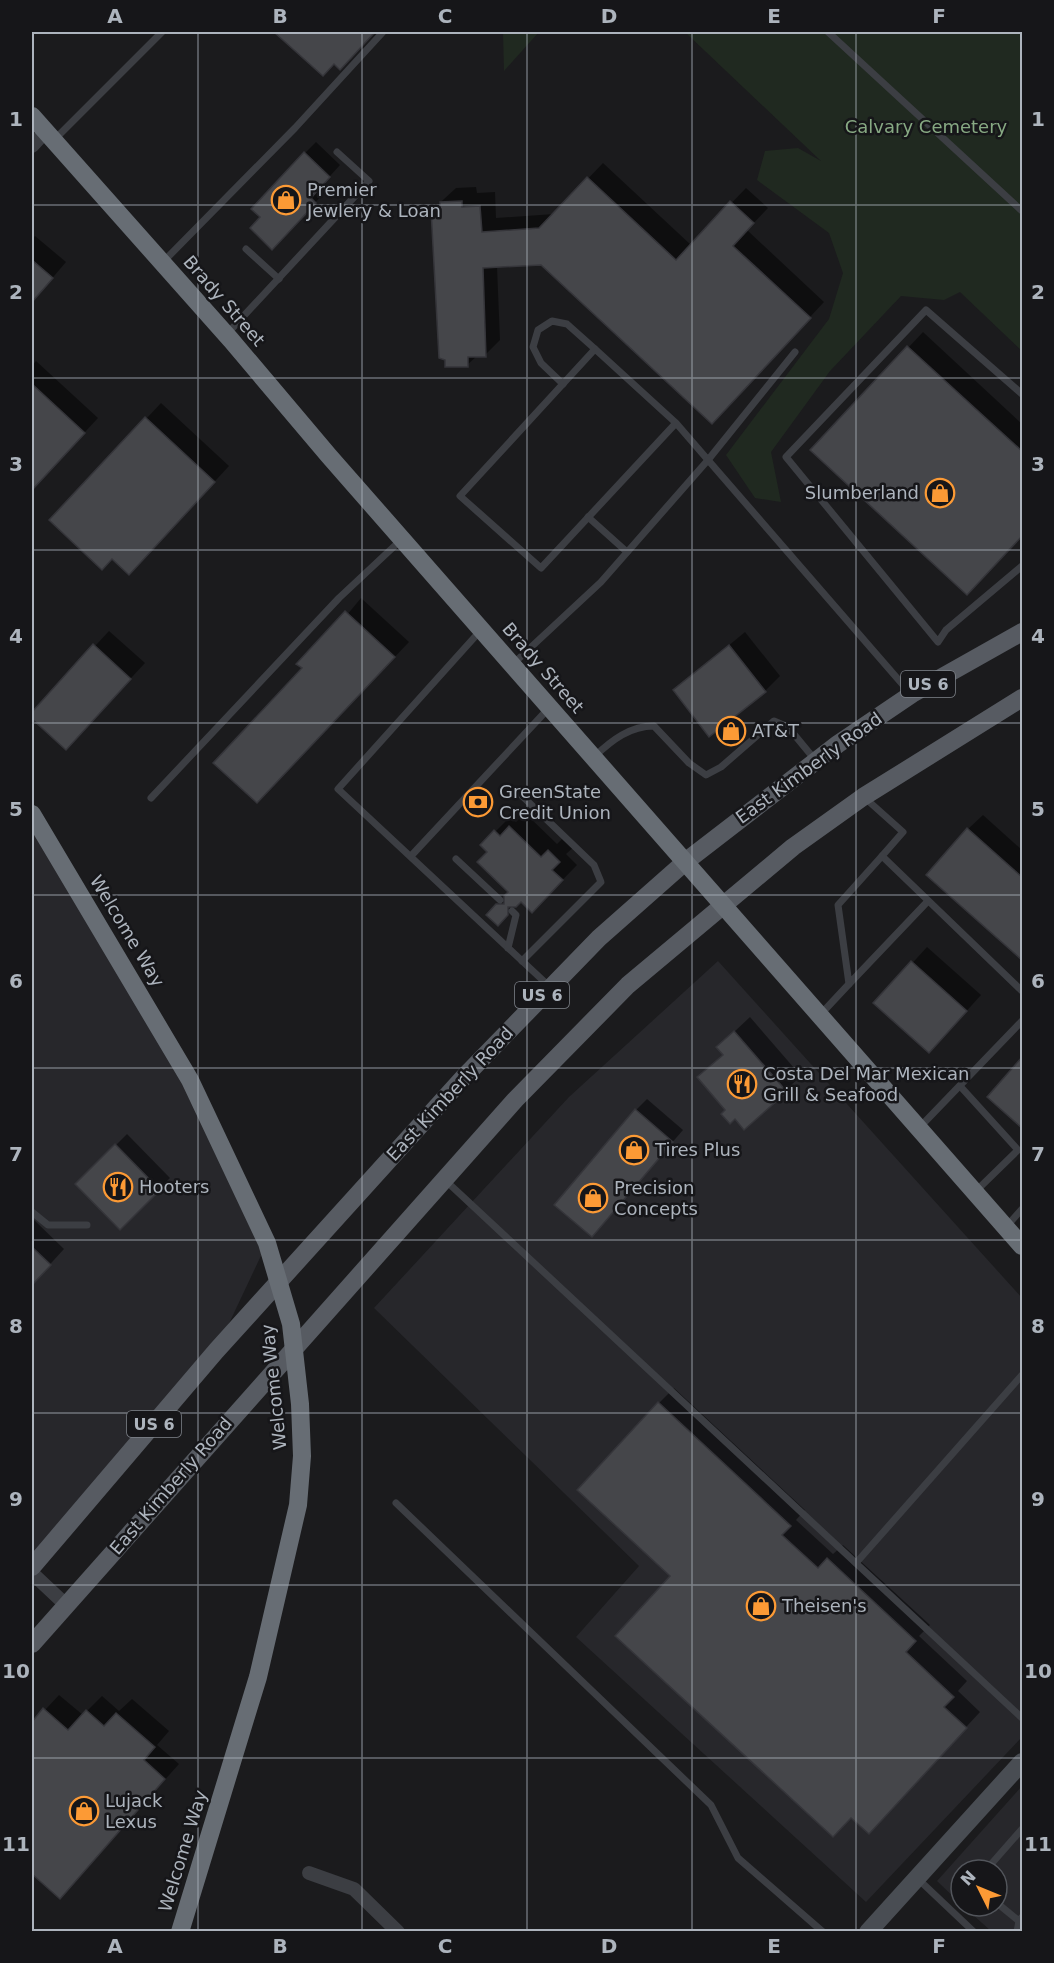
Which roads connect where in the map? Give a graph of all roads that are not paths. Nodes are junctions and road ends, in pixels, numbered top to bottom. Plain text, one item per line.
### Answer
1 (162, 32) edge
2 (383, 32) edge
3 (828, 32) edge
4 (32, 116) edge
5 (49, 136) junction
6 (32, 146) edge
7 (337, 152) dead end
8 (1023, 211) edge
9 (246, 249) dead end
10 (162, 263) junction
11 (279, 279) junction
12 (226, 335) junction
13 (595, 349) junction
14 (795, 352) dead end
15 (562, 384) junction
16 (1023, 394) edge
17 (676, 423) junction
18 (708, 460) junction
19 (588, 517) junction
20 (402, 539) junction
21 (627, 552) junction
22 (1023, 566) edge
23 (481, 630) junction
24 (1023, 632) edge
25 (512, 665) junction
26 (912, 694) junction
27 (1023, 698) edge
28 (549, 707) junction
29 (593, 758) junction
30 (816, 761) junction
31 (519, 793) dead end
32 (863, 797) junction
33 (151, 798) dead end
34 (32, 814) edge
35 (411, 856) junction
36 (882, 856) junction
37 (456, 859) dead end
38 (685, 862) junction
39 (500, 900) dead end
40 (927, 901) junction
41 (723, 905) junction
42 (512, 911) dead end
43 (508, 948) junction
44 (522, 961) junction
45 (849, 984) junction
46 (550, 987) junction
47 (1023, 991) edge
48 (819, 1015) junction
49 (1023, 1021) edge
50 (960, 1086) junction
51 (919, 1128) junction
52 (444, 1179) junction
53 (975, 1192) junction
54 (1023, 1209) edge
55 (32, 1212) edge
56 (87, 1225) dead end
57 (1006, 1227) junction
58 (1023, 1246) edge
59 (279, 1283) junction
60 (293, 1347) junction
61 (1023, 1375) edge
62 (396, 1503) dead end
63 (856, 1563) junction
64 (32, 1567) edge
65 (32, 1573) edge
66 (66, 1605) junction
67 (32, 1644) edge
68 (1023, 1718) edge
69 (1023, 1762) edge
70 (1023, 1829) edge
71 (997, 1858) edge
72 (309, 1873) dead end
73 (917, 1878) junction
74 (1021, 1919) edge
75 (180, 1932) edge
76 (398, 1932) edge
77 (823, 1932) edge
78 (868, 1932) edge
79 (974, 1932) edge
80 (1017, 1932) edge

1 - 5 lane
2 - 10 lane
3 - 8 lane
4 - 5 highway, Brady Street
5 - 6 street
5 - 10 highway, Brady Street
7 - 11 lane
9 - 11 lane
10 - 12 highway, Brady Street
11 - 12 lane
12 - 20 highway, Brady Street
13 - 15 lane
13 - 15 lane
13 - 17 lane
14 - 18 lane
15 - 19 lane
16 - 22 lane
17 - 18 lane
17 - 19 lane
18 - 21 lane
18 - 26 lane
19 - 21 lane
20 - 23 highway, Brady Street
20 - 33 lane
21 - 25 lane
23 - 25 highway, Brady Street
23 - 35 lane
24 - 26 main road, East Kimberly Road / US 6
25 - 28 highway, Brady Street
26 - 30 main road, East Kimberly Road / US 6
27 - 32 main road, East Kimberly Road / US 6
28 - 29 highway, Brady Street
28 - 35 lane
29 - 30 lane
29 - 38 highway, Brady Street
30 - 38 main road, East Kimberly Road / US 6
31 - 44 lane
32 - 36 lane
32 - 41 main road, East Kimberly Road / US 6
34 - 59 highway, Welcome Way
35 - 43 lane
36 - 40 lane
36 - 45 lane
37 - 39 lane
38 - 41 highway, Brady Street
38 - 46 main road, East Kimberly Road / US 6
40 - 45 lane
40 - 47 lane
41 - 48 highway, Brady Street
41 - 52 main road, East Kimberly Road / US 6
42 - 43 lane
43 - 44 lane
44 - 46 lane
45 - 48 lane
46 - 59 main road, East Kimberly Road / US 6
48 - 51 highway, Brady Street
49 - 50 lane
50 - 51 lane
50 - 53 lane
51 - 53 highway, Brady Street
52 - 60 main road, East Kimberly Road / US 6
52 - 63 lane
53 - 57 highway, Brady Street
54 - 57 lane
55 - 56 lane
57 - 58 highway, Brady Street
59 - 60 highway, Welcome Way
59 - 64 main road, East Kimberly Road / US 6
60 - 66 main road, East Kimberly Road / US 6
60 - 75 highway, Welcome Way
61 - 63 lane
62 - 77 lane
63 - 68 lane
65 - 66 street
66 - 67 main road, US 6
69 - 73 street
70 - 71 lane
72 - 76 street
73 - 78 street
73 - 79 lane
74 - 80 lane

